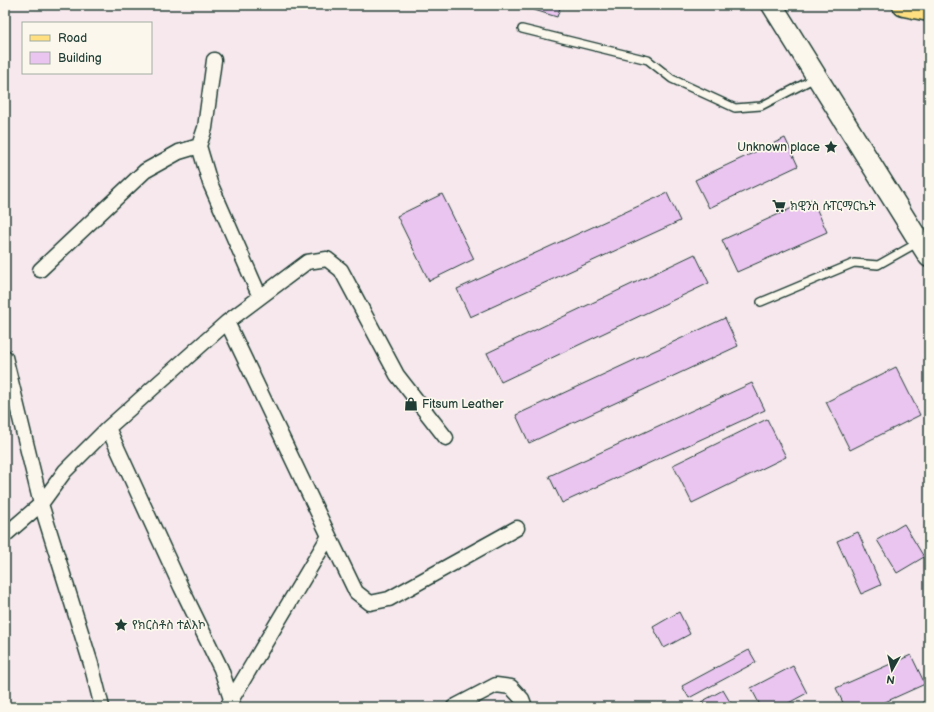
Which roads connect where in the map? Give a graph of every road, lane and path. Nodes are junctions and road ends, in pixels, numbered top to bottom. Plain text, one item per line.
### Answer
1 (772, 5) edge
2 (904, 5) edge
3 (929, 10) edge
4 (522, 29) dead end
5 (214, 60) dead end
6 (817, 77) junction
7 (199, 146) junction
8 (924, 250) edge
9 (40, 270) dead end
10 (260, 297) junction
11 (761, 302) dead end
12 (227, 322) junction
13 (5, 357) edge
14 (108, 428) junction
15 (446, 438) dead end
16 (41, 504) junction
17 (517, 528) dead end
18 (5, 535) edge
19 (329, 536) junction
20 (231, 705) edge
21 (102, 707) edge
22 (454, 707) edge
23 (525, 707) edge

1 - 6 street
2 - 3 main road
4 - 6 lane
5 - 7 street
6 - 8 street
7 - 9 street
7 - 10 street
8 - 11 lane
10 - 12 street
10 - 15 street
12 - 14 street
12 - 19 street
13 - 16 street
14 - 16 street
14 - 20 street
16 - 18 street
16 - 21 street
17 - 19 street
19 - 20 street
22 - 23 street

